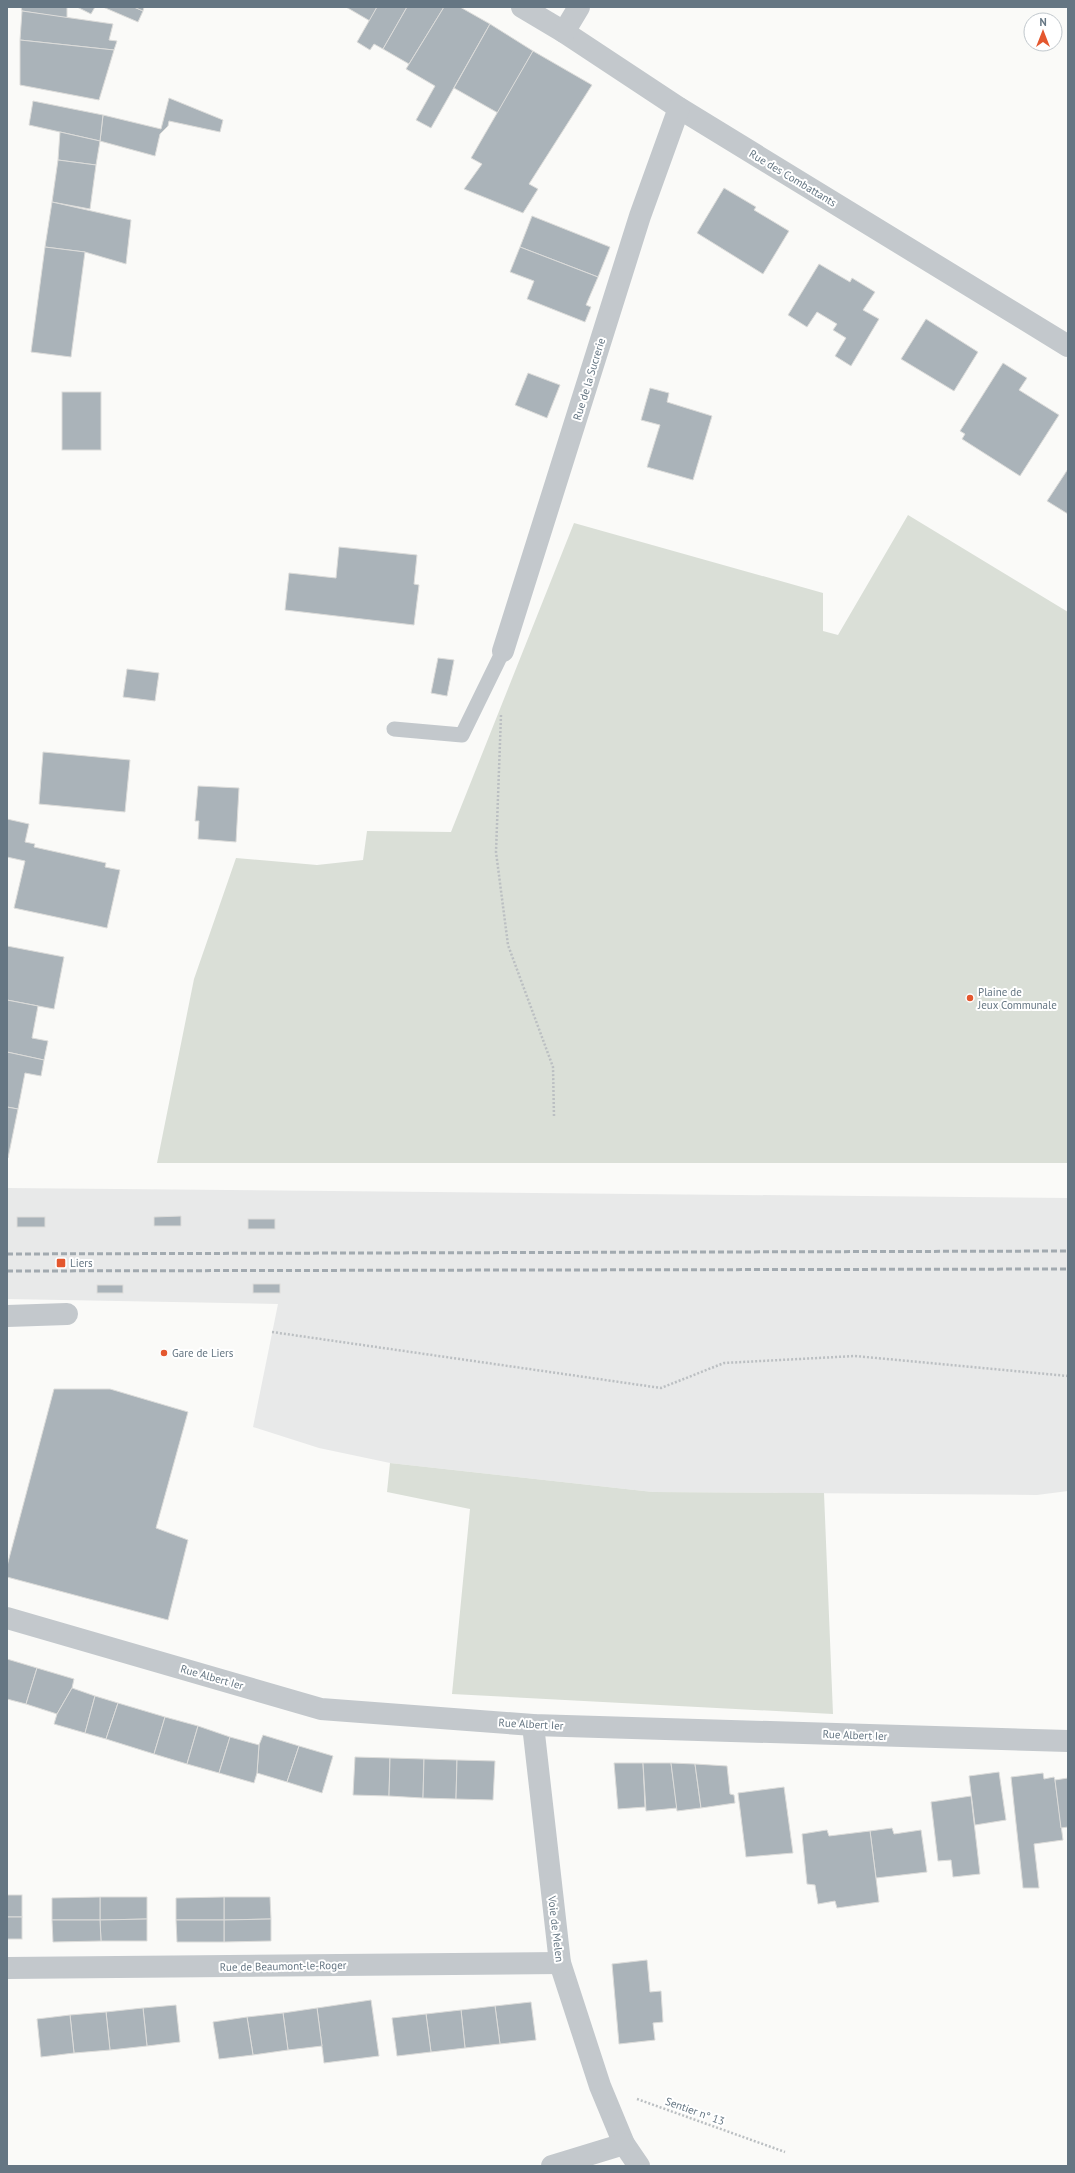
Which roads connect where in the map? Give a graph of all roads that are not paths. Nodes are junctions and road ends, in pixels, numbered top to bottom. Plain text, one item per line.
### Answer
1 (522, 7) edge
2 (579, 7) edge
3 (564, 32) junction
4 (678, 108) junction
5 (1068, 346) edge
6 (503, 651) joint
7 (394, 729) dead end
8 (67, 1314) dead end
9 (7, 1316) edge
10 (7, 1618) edge
11 (533, 1725) junction
12 (1068, 1742) edge
13 (560, 1963) junction
14 (7, 1968) edge
15 (624, 2144) junction
16 (552, 2166) edge
17 (639, 2166) edge

1 - 3 street, Rue des Combattants
2 - 3 street
3 - 4 street, Rue des Combattants
4 - 5 street, Rue des Combattants
4 - 6 street, Rue de la Sucrerie
6 - 7 lane
8 - 9 street
10 - 11 street, Rue Albert Ier
11 - 12 street, Rue Albert Ier
11 - 13 street, Voie de Melen
13 - 14 street, Rue de Beaumont-le-Roger
13 - 15 street, Voie de Melen
15 - 16 street
15 - 17 street, Voie de Melen

